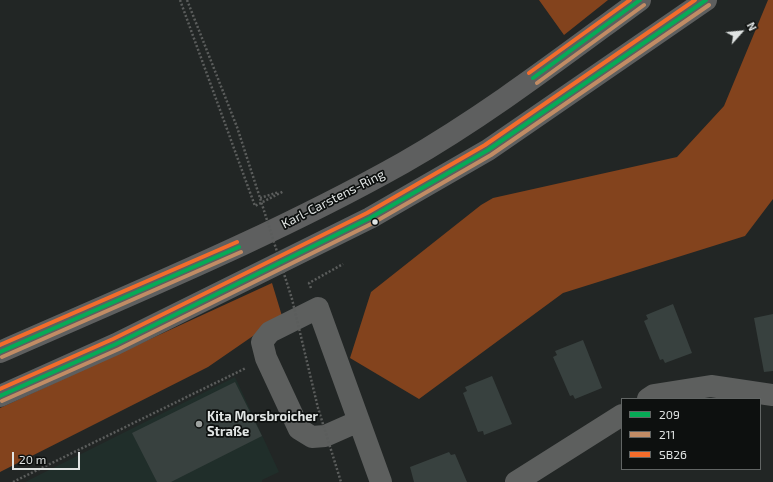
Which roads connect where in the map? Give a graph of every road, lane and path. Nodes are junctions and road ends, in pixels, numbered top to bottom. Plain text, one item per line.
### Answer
1 (180, 0) edge
2 (187, 0) edge
3 (640, 0) edge
4 (706, 0) edge
5 (260, 198) junction
6 (343, 264) dead end
7 (318, 308) junction
8 (0, 352) edge
9 (266, 358) junction
10 (773, 395) edge
11 (0, 396) edge
12 (650, 398) edge
13 (621, 416) edge
14 (358, 421) junction
15 (13, 482) edge
16 (341, 482) edge
17 (381, 482) edge
18 (516, 482) edge

1 - 5 path
2 - 5 path, bridge
3 - 8 main road, Karl-Carstens-Ring
4 - 11 main road
5 - 16 path, bridge
6 - 7 path
7 - 9 street
7 - 14 street
9 - 14 street
9 - 15 path
10 - 12 street
13 - 18 street
14 - 17 street

